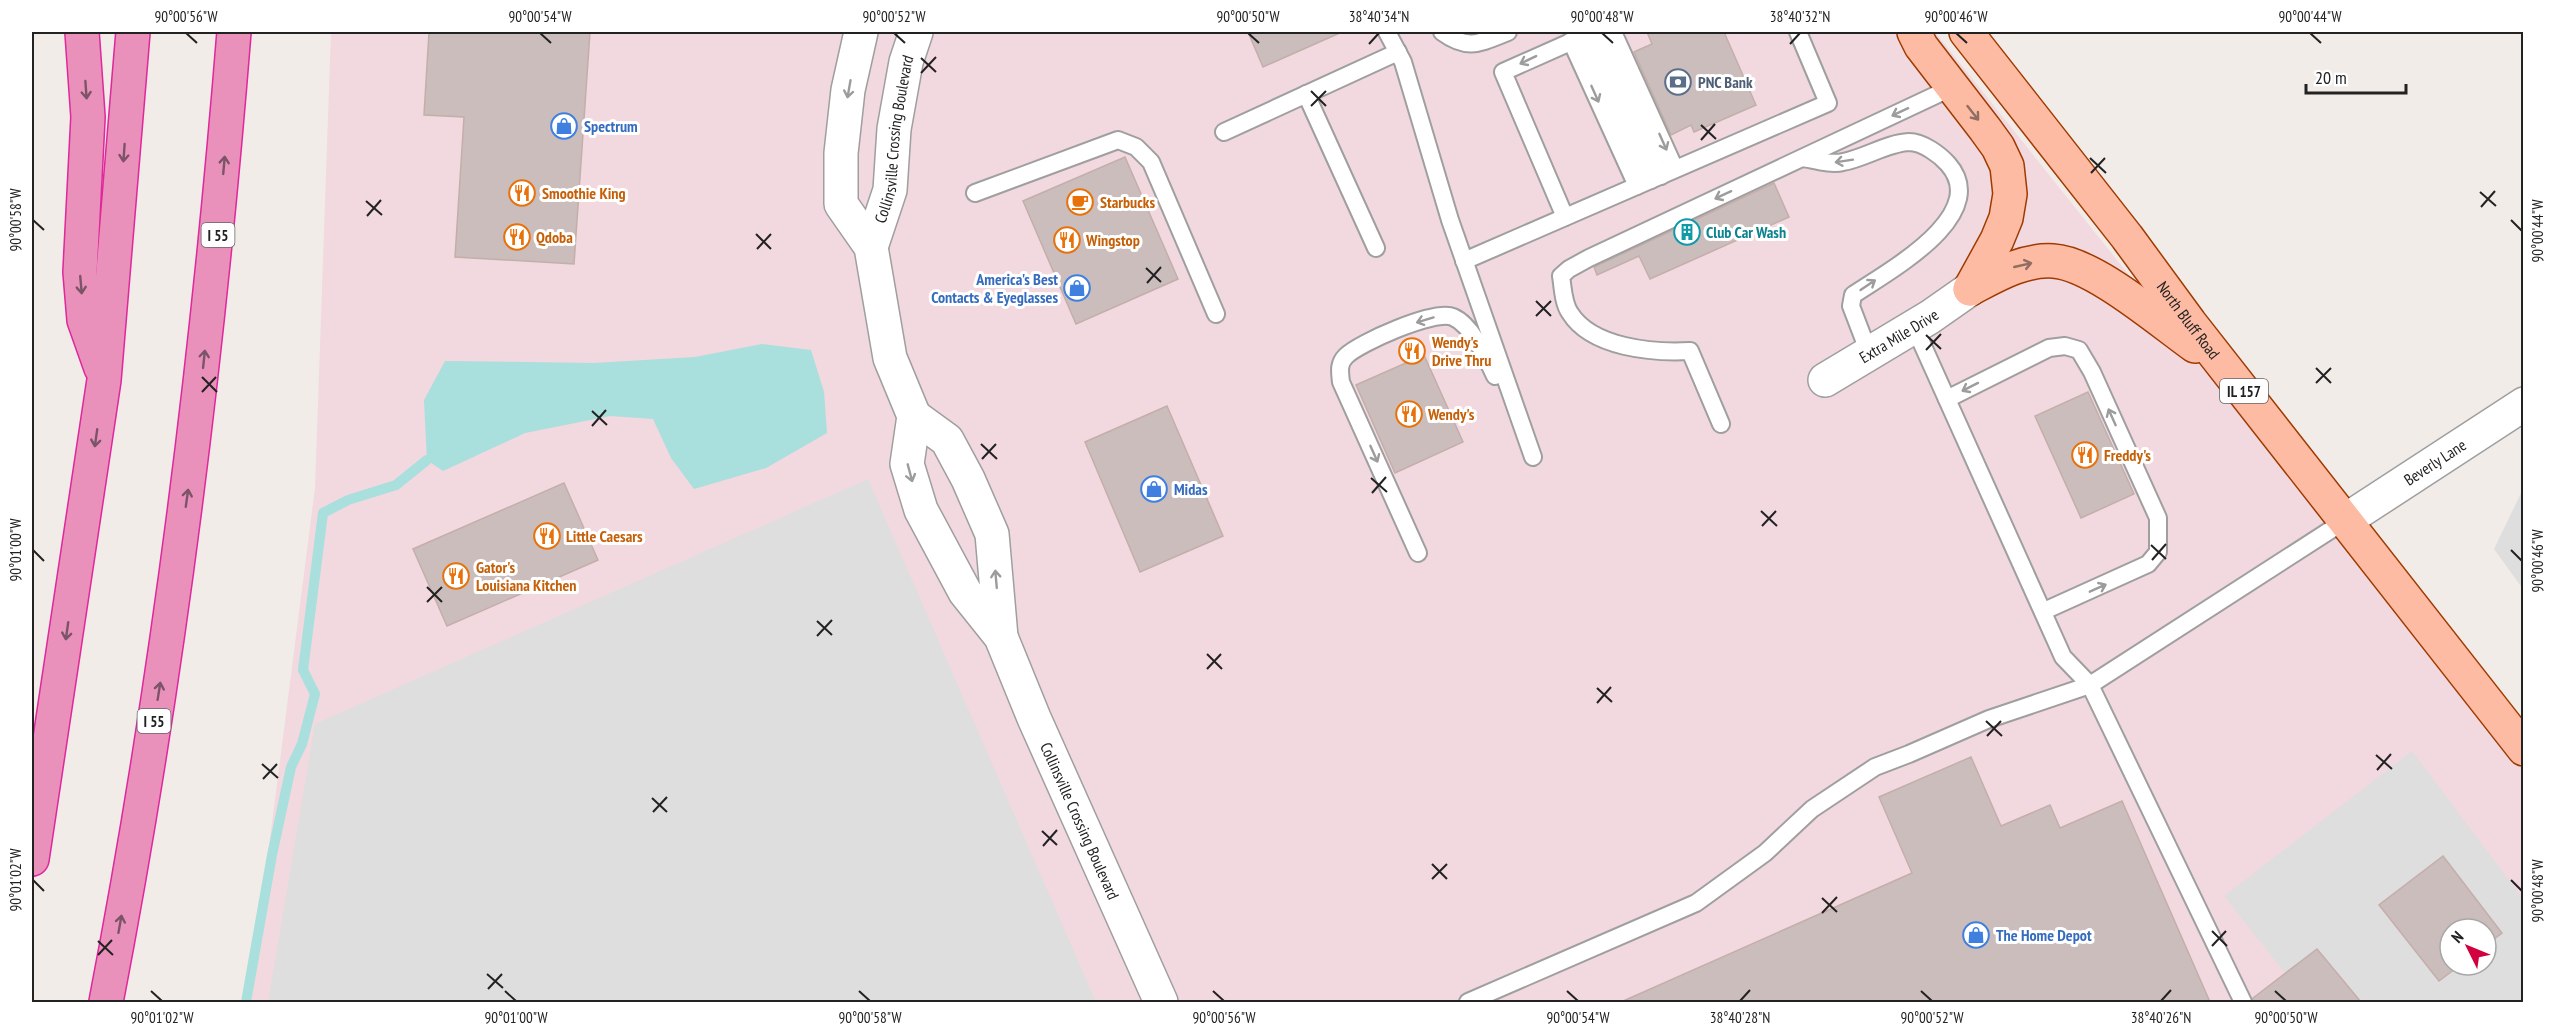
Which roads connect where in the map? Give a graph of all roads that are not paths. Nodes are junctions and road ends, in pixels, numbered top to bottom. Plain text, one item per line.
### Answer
1 (82, 32) edge
2 (133, 32) edge
3 (234, 32) edge
4 (861, 32) edge
5 (916, 32) edge
6 (1387, 32) edge
7 (1442, 32) edge
8 (1508, 32) edge
9 (1613, 32) edge
10 (1798, 32) edge
11 (1914, 32) edge
12 (1966, 32) edge
13 (1587, 35) edge
14 (1398, 52) junction
15 (1953, 87) junction
16 (1306, 94) junction
17 (1224, 132) dead end
18 (1803, 158) junction
19 (1656, 178) junction
20 (975, 193) dead end
21 (1565, 217) junction
22 (870, 247) junction
23 (1376, 248) dead end
24 (1464, 261) junction
25 (1970, 289) junction
26 (1216, 314) dead end
27 (1914, 326) junction
28 (1869, 353) junction
29 (2225, 367) junction
30 (105, 380) junction
31 (1825, 380) dead end
32 (1947, 399) junction
33 (2523, 404) edge
34 (1517, 410) junction
35 (914, 416) junction
36 (1721, 424) dead end
37 (1533, 457) dead end
38 (2346, 520) junction
39 (1418, 553) dead end
40 (2044, 611) junction
41 (1001, 637) junction
42 (2090, 685) junction
43 (2523, 749) edge
44 (32, 859) edge
45 (106, 1002) edge
46 (1161, 1002) edge
47 (1468, 1002) edge
48 (2243, 1002) edge

1 -> 30 highway
2 -> 30 highway
45 -> 3 highway, I 55
4 -> 22 street, Collinsville Crossing Boulevard
5 - 22 street, Collinsville Crossing Boulevard
6 - 14 lane
7 - 8 lane
9 -> 19 lane
10 - 19 lane
11 - 15 main road
12 - 29 main road, North Bluff Road / IL 157
13 -> 19 lane
13 - 19 lane
13 -> 21 lane
14 - 16 lane
14 - 24 lane
15 -> 18 lane
15 -> 25 main road
16 - 17 lane
16 - 23 lane
28 -> 18 lane
18 -> 36 lane
19 - 21 lane
20 - 26 lane
21 - 24 lane
22 - 35 street, Collinsville Crossing Boulevard
24 - 34 lane
25 - 27 street, Extra Mile Drive
25 -> 29 main road
27 - 28 street, Extra Mile Drive
27 - 32 lane
28 - 31 street, Extra Mile Drive
29 - 38 main road, North Bluff Road / IL 157
30 -> 44 highway
32 - 40 lane
40 -> 32 lane
33 - 38 street, Beverly Lane
34 - 37 lane
34 -> 39 lane
35 -> 41 street, Collinsville Crossing Boulevard
41 -> 35 street, Collinsville Crossing Boulevard
38 - 42 lane
38 - 43 main road, North Bluff Road / IL 157
40 - 42 lane
41 - 46 street, Collinsville Crossing Boulevard
42 - 47 lane
42 - 48 lane

